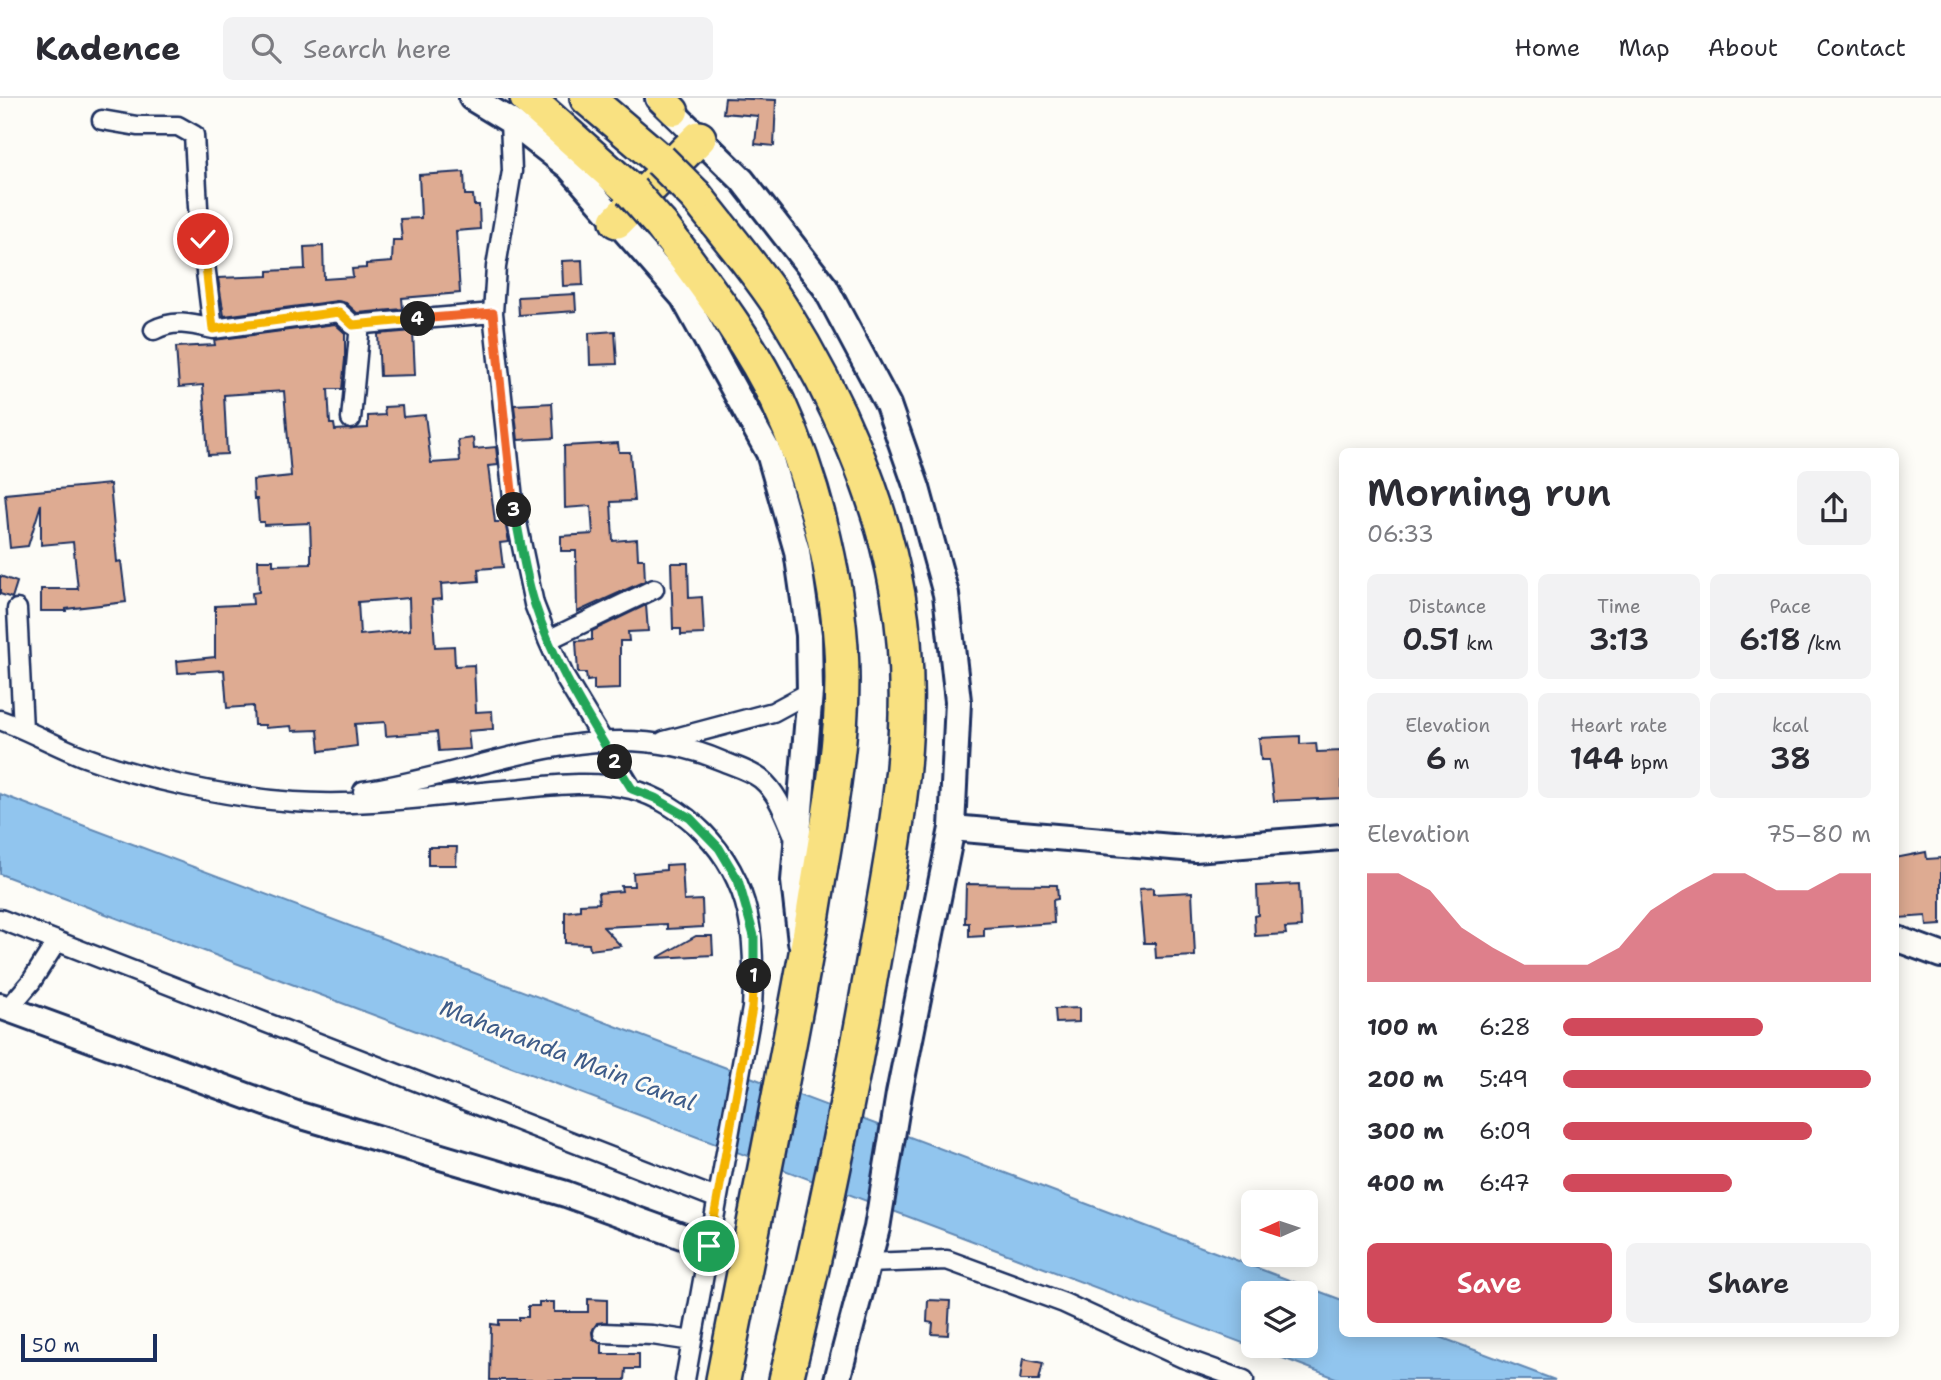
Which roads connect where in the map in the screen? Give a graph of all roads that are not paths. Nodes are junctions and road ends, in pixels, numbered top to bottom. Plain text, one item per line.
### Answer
1 (472, 98) edge
2 (587, 98) edge
3 (669, 101) edge
4 (519, 109) edge
5 (102, 120) dead end
6 (699, 138) junction
7 (617, 221) junction
8 (493, 313) junction
9 (360, 324) junction
10 (213, 329) junction
11 (154, 330) dead end
12 (351, 419) dead end
13 (654, 589) dead end
14 (17, 609) dead end
15 (548, 640) junction
16 (810, 692) junction
17 (0, 720) edge
18 (23, 729) junction
19 (602, 740) junction
20 (657, 742) junction
21 (632, 789) junction
22 (294, 802) junction
23 (952, 828) junction
24 (1339, 837) edge
25 (796, 838) junction
26 (0, 919) edge
27 (1899, 939) edge
28 (57, 941) junction
29 (1941, 955) edge
30 (804, 965) junction
31 (4, 1007) edge
32 (716, 1198) junction
33 (709, 1246) junction
34 (869, 1263) junction
35 (603, 1334) dead end
36 (692, 1341) junction
37 (685, 1380) edge
38 (723, 1380) edge
39 (786, 1380) edge
40 (837, 1380) edge
41 (1244, 1380) edge

1 - 4 street
2 - 39 highway, bridge
3 - 6 street
4 - 7 street
4 - 8 street
4 - 30 highway, bridge
5 - 10 street
6 - 7 highway
6 - 23 street
7 - 16 street
8 - 9 street
8 - 15 street
9 - 10 street
9 - 12 street
10 - 11 street
13 - 15 street
14 - 18 street
15 - 19 street
16 - 20 street
16 - 25 street
17 - 18 street
18 - 22 street
19 - 20 street
19 - 21 street
19 - 22 street
20 - 25 street
21 - 22 street
21 - 32 street
23 - 24 street
23 - 34 street
25 - 30 street
26 - 28 street
27 - 29 street
28 - 31 street
28 - 32 street
30 - 38 highway
31 - 33 street
32 - 33 street
33 - 36 street
34 - 40 street
34 - 41 street
35 - 36 street
36 - 37 street

